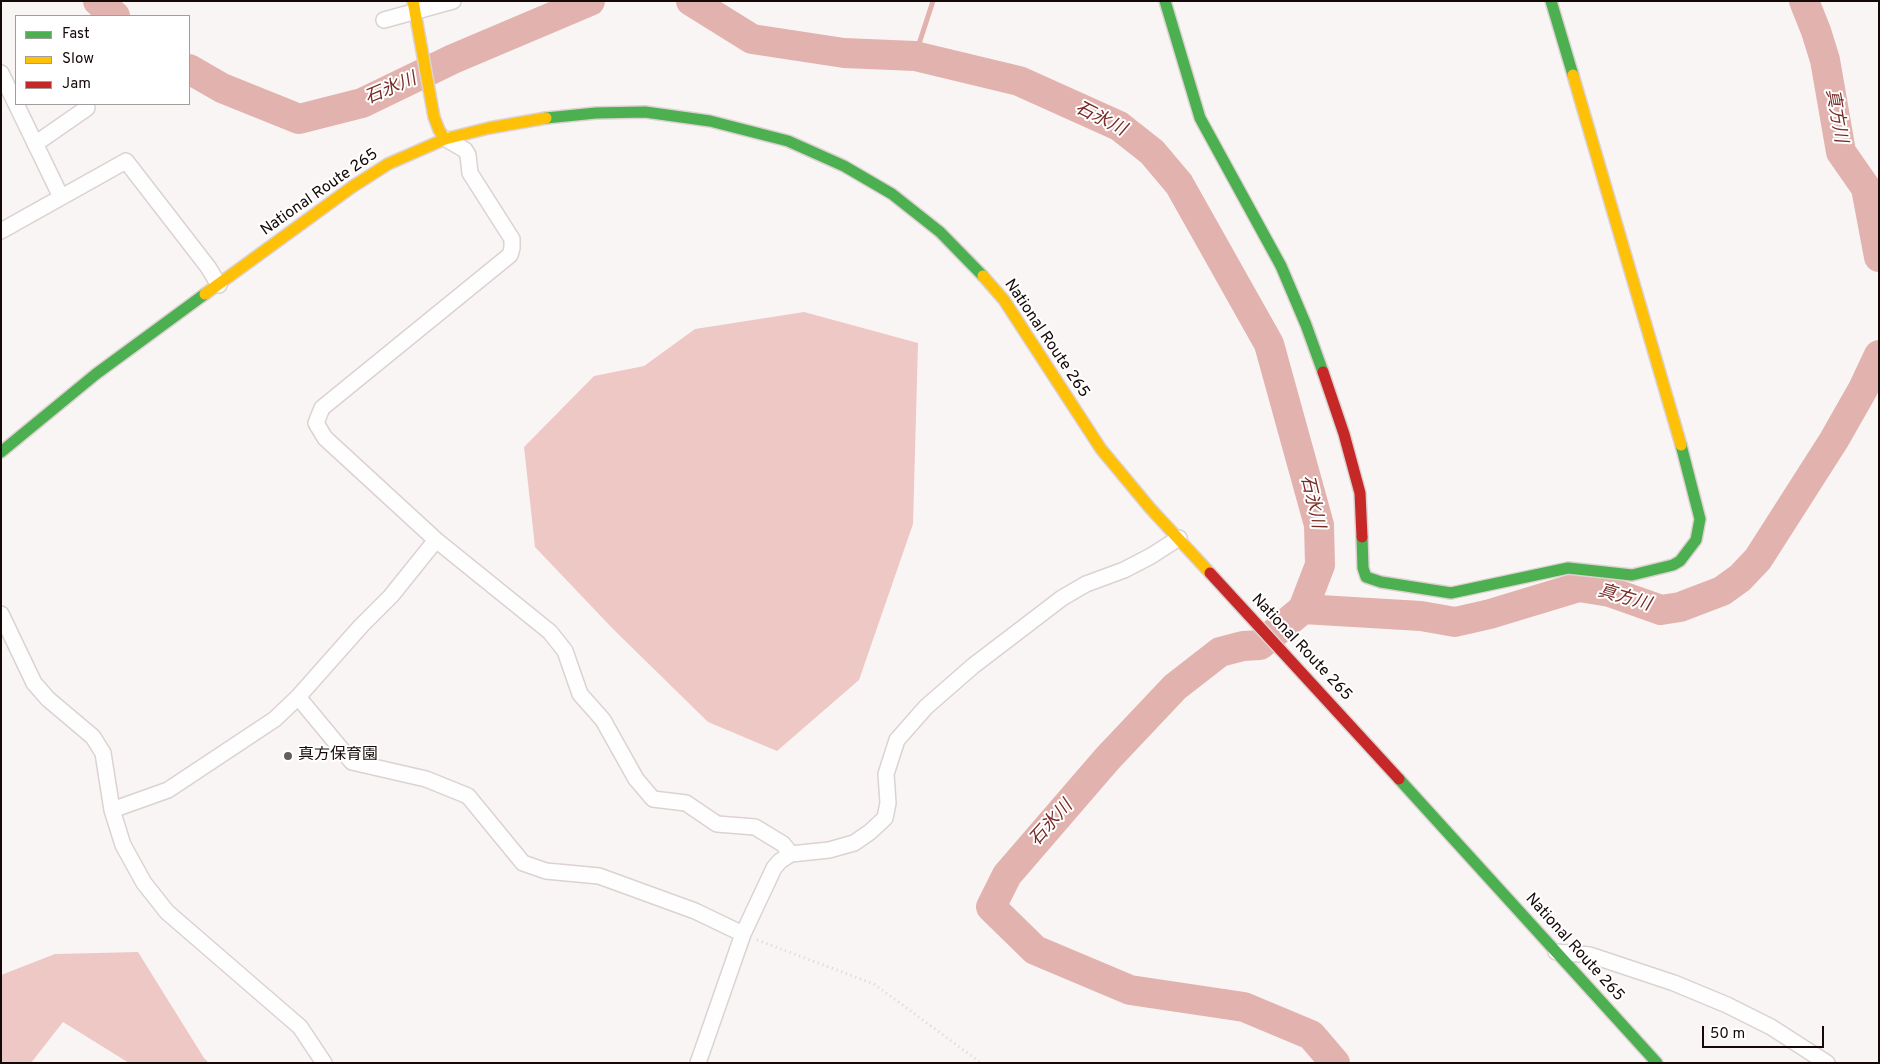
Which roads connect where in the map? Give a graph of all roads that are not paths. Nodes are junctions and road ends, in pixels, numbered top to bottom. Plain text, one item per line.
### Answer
1 (453, 1) edge
2 (1165, 1) edge
3 (1550, 1) edge
4 (415, 10) edge
5 (384, 20) dead end
6 (7, 74) edge
7 (15, 94) edge
8 (19, 105) edge
9 (87, 108) dead end
10 (445, 139) junction
11 (35, 144) junction
12 (61, 197) junction
13 (1, 231) edge
14 (219, 285) junction
15 (1, 452) edge
16 (1179, 538) junction
17 (436, 540) junction
18 (1, 614) edge
19 (298, 697) junction
20 (112, 810) junction
21 (791, 854) junction
22 (742, 934) junction
23 (1555, 951) junction
24 (324, 1063) edge
25 (698, 1063) edge
26 (1657, 1063) edge
27 (1827, 1063) edge

1 - 4 street
2 - 3 main road
4 - 5 street
4 - 10 main road
6 - 7 street
8 - 11 street
9 - 11 street
10 - 14 main road, National Route 265
10 - 16 main road, National Route 265
10 - 17 street
11 - 12 street
12 - 13 street
12 - 14 street
14 - 15 main road, National Route 265
16 - 21 street
16 - 23 main road, National Route 265
17 - 19 street
17 - 21 street
18 - 20 street
19 - 20 street
19 - 22 street
20 - 24 street
21 - 22 street
22 - 25 street
23 - 26 main road, National Route 265
23 - 27 street

